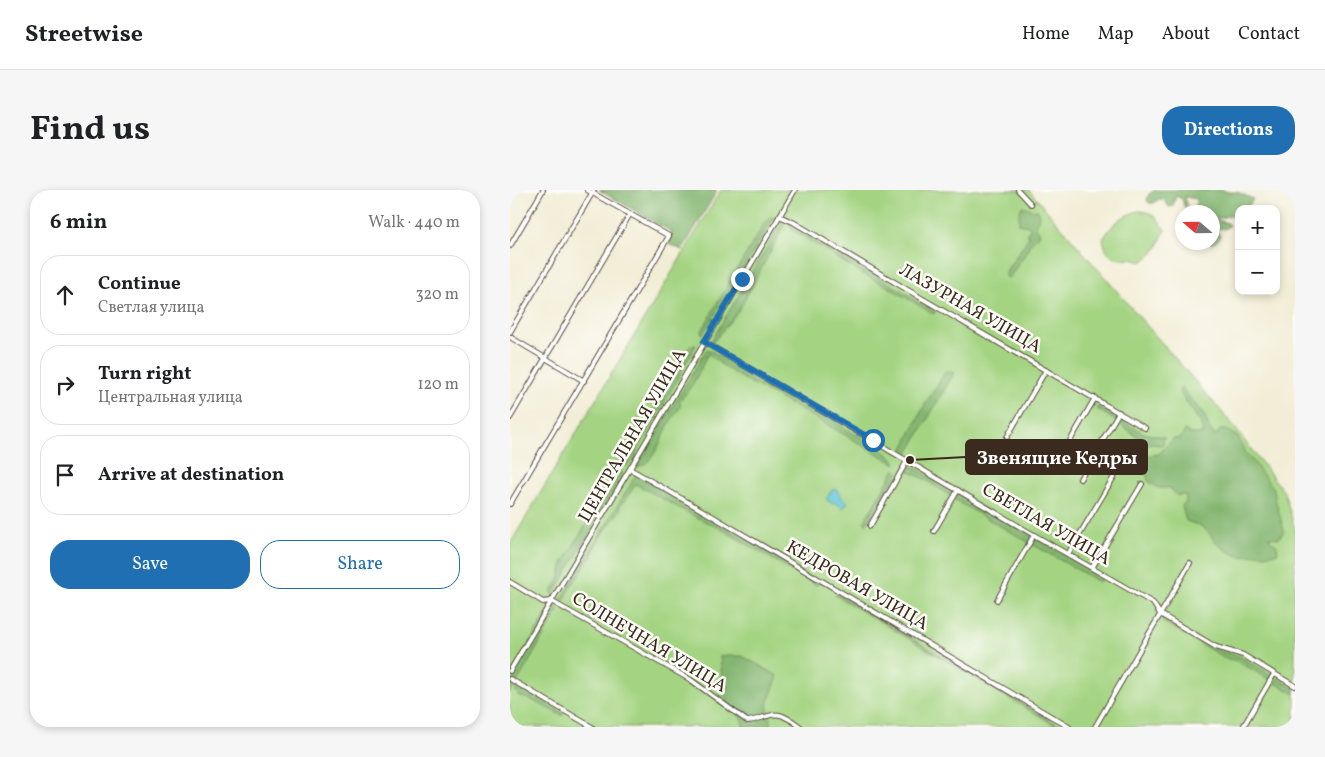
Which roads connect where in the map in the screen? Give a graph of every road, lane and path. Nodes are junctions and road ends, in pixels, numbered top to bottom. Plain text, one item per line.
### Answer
1 (543, 190) edge
2 (587, 190) edge
3 (795, 190) edge
4 (1018, 190) edge
5 (594, 191) edge
6 (1032, 204) dead end
7 (630, 214) junction
8 (779, 216) junction
9 (510, 246) edge
10 (510, 332) edge
11 (510, 337) edge
12 (704, 342) junction
13 (546, 358) junction
14 (1046, 370) junction
15 (584, 380) junction
16 (1095, 398) junction
17 (1119, 412) junction
18 (510, 418) edge
19 (1146, 428) dead end
20 (1007, 437) dead end
21 (1134, 443) dead end
22 (907, 461) junction
23 (1056, 465) dead end
24 (630, 469) junction
25 (1080, 479) dead end
26 (1142, 484) dead end
27 (958, 490) junction
28 (510, 504) edge
29 (870, 526) dead end
30 (934, 531) dead end
31 (1034, 535) junction
32 (1068, 554) junction
33 (1190, 563) dead end
34 (1092, 568) junction
35 (510, 582) edge
36 (997, 600) dead end
37 (552, 601) junction
38 (1160, 614) junction
39 (510, 670) edge
40 (1274, 674) junction
41 (510, 679) edge
42 (1295, 686) edge
43 (592, 727) edge
44 (801, 727) edge
45 (1069, 727) edge
46 (1095, 727) edge
47 (1242, 727) edge

1 - 9 street
2 - 5 street
3 - 8 street, ЦЕНТРАЛЬНАЯ УЛИЦА
4 - 6 street
5 - 7 street
5 - 10 street
7 - 13 street
7 - 15 street
8 - 12 street, ЦЕНТРАЛЬНАЯ УЛИЦА
8 - 14 street, ЛАЗУРНАЯ УЛИЦА
11 - 13 street
12 - 22 street, СВЕТЛАЯ УЛИЦА
12 - 24 street, ЦЕНТРАЛЬНАЯ УЛИЦА
13 - 15 street
13 - 18 street
14 - 16 street, ЛАЗУРНАЯ УЛИЦА
14 - 20 street
15 - 28 street
16 - 17 street, ЛАЗУРНАЯ УЛИЦА
16 - 23 street
17 - 19 street, ЛАЗУРНАЯ УЛИЦА
17 - 25 street
21 - 32 street
22 - 27 street, СВЕТЛАЯ УЛИЦА
22 - 29 street
24 - 37 street, ЦЕНТРАЛЬНАЯ УЛИЦА
24 - 45 street, КЕДРОВАЯ УЛИЦА
26 - 34 street
27 - 30 street
27 - 31 street, СВЕТЛАЯ УЛИЦА
31 - 32 street, СВЕТЛАЯ УЛИЦА
31 - 36 street
32 - 34 street, СВЕТЛАЯ УЛИЦА
33 - 38 street
34 - 38 street, СВЕТЛАЯ УЛИЦА
35 - 37 street, СОЛНЕЧНАЯ УЛИЦА
37 - 39 street, ЦЕНТРАЛЬНАЯ УЛИЦА
37 - 44 street, СОЛНЕЧНАЯ УЛИЦА
38 - 40 street, СВЕТЛАЯ УЛИЦА
38 - 46 street
40 - 42 street, СВЕТЛАЯ УЛИЦА
40 - 47 street
41 - 43 street

